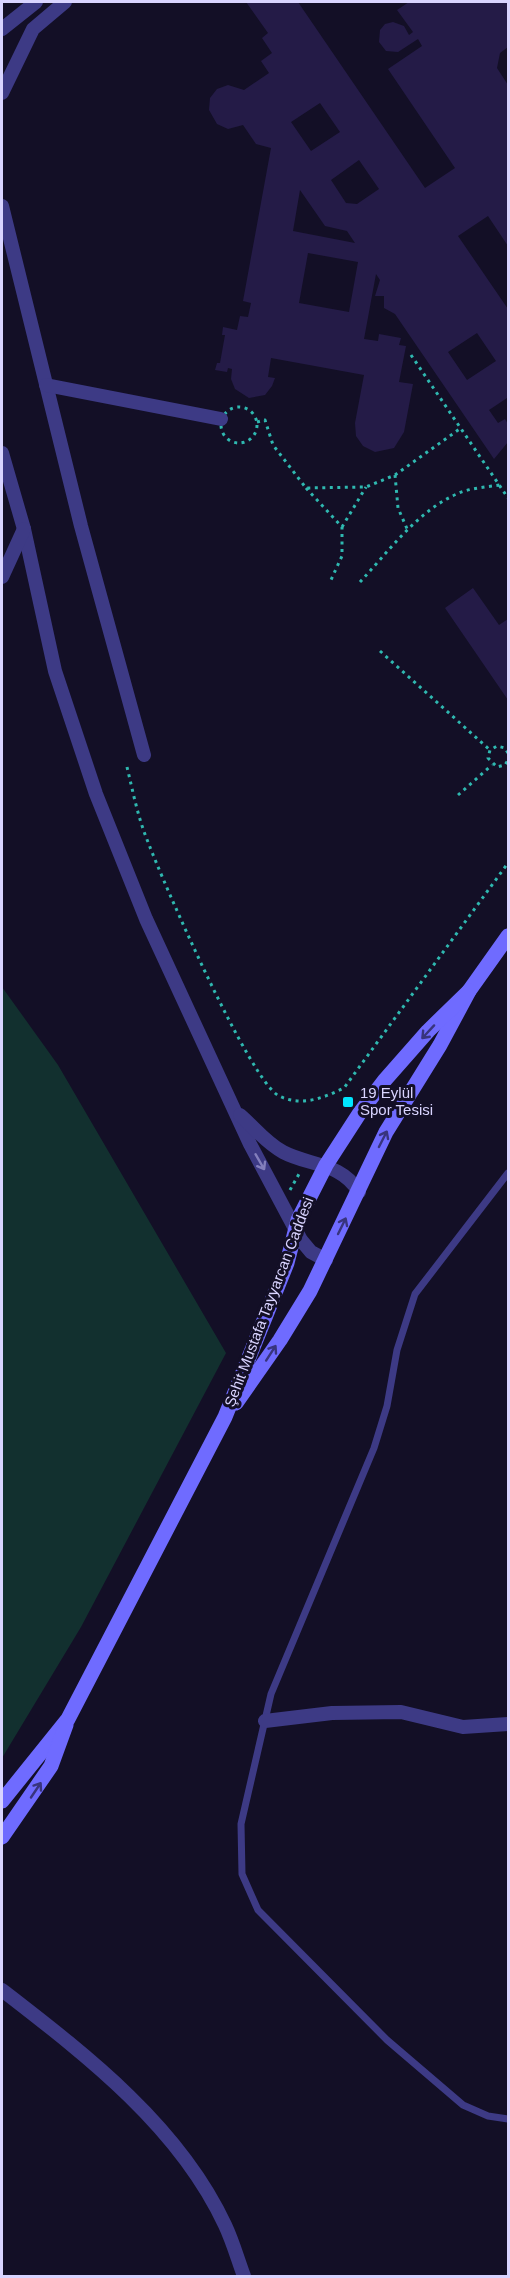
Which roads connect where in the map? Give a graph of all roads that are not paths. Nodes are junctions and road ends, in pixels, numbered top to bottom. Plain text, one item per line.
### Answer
1 (36, 2) edge
2 (65, 2) edge
3 (2, 28) edge
4 (2, 93) edge
5 (2, 206) edge
6 (46, 385) junction
7 (221, 419) road end
8 (2, 453) edge
9 (24, 529) junction
10 (2, 577) edge
11 (144, 755) dead end
12 (508, 936) edge
13 (469, 991) junction
14 (235, 1109) junction
15 (326, 1165) junction
16 (508, 1173) edge
17 (359, 1192) junction
18 (294, 1230) junction
19 (326, 1260) junction
20 (225, 1417) junction
21 (68, 1719) junction
22 (265, 1721) junction
23 (508, 1724) edge
24 (2, 1801) edge
25 (2, 1837) edge
26 (2, 1990) edge
27 (508, 2119) edge
28 (244, 2277) edge

1 - 3 street
2 - 4 street
5 - 6 street
6 - 7 street
6 - 11 street
8 - 9 street
9 - 10 street
9 - 14 street
12 - 13 main road, Şehit Mustafa Tayyarcan Caddesi
13 -> 15 main road, Şehit Mustafa Tayyarcan Caddesi
17 -> 13 main road, Şehit Mustafa Tayyarcan Caddesi
14 - 15 street
14 -> 18 street
15 - 17 street
15 - 18 main road, Şehit Mustafa Tayyarcan Caddesi
16 - 22 lane
19 -> 17 main road, Şehit Mustafa Tayyarcan Caddesi
18 - 19 street
18 - 20 main road, Şehit Mustafa Tayyarcan Caddesi
20 -> 19 main road, Şehit Mustafa Tayyarcan Caddesi
20 - 21 main road, Şehit Mustafa Tayyarcan Caddesi
21 - 24 main road, Şehit Mustafa Tayyarcan Caddesi
25 -> 21 main road, Şehit Mustafa Tayyarcan Caddesi
22 - 23 street
22 - 27 lane
26 - 28 street

